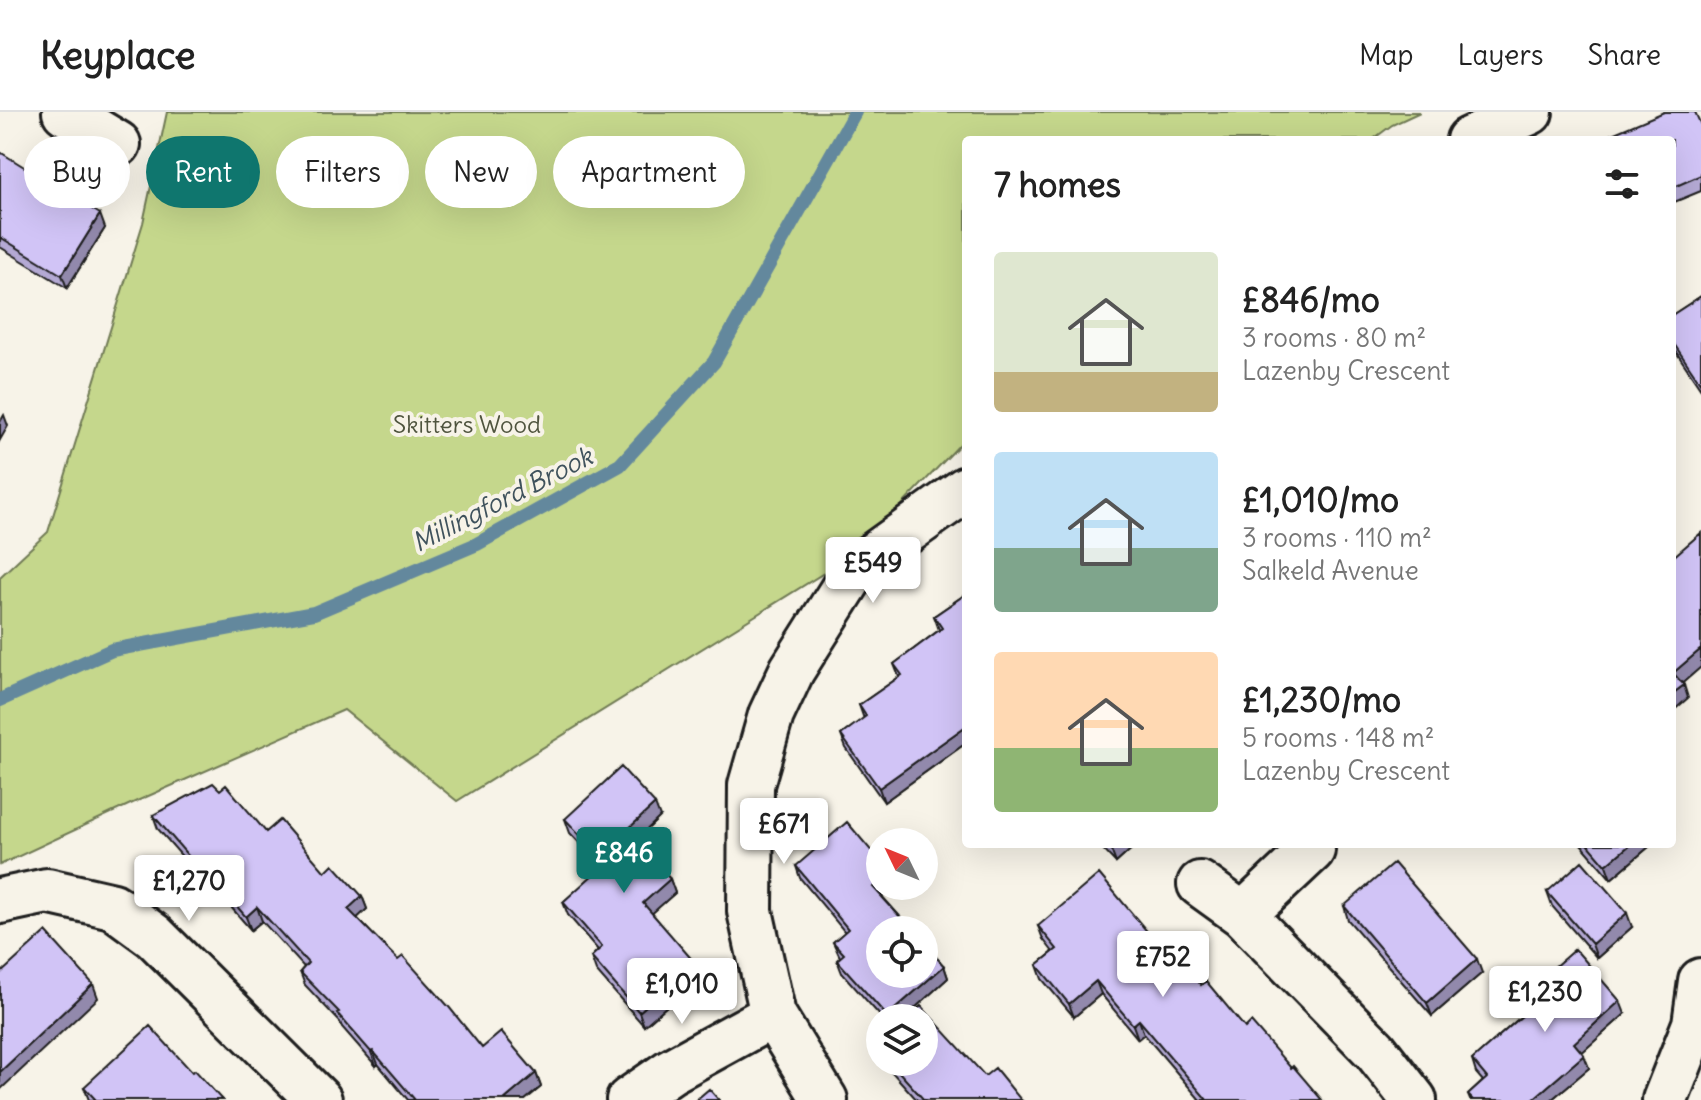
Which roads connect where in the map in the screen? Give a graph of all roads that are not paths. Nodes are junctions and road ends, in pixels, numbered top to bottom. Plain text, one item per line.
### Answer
1 (65, 112) edge
2 (1530, 112) edge
3 (105, 136) edge
4 (1478, 136) edge
5 (962, 492) edge
6 (1312, 850) dead end
7 (1200, 884) dead end
8 (0, 901) edge
9 (1243, 915) junction
10 (1701, 981) edge
11 (773, 1015) junction
12 (319, 1100) edge
13 (629, 1100) edge
14 (825, 1100) edge
15 (1414, 1100) edge
16 (1665, 1100) edge

1 - 3 street
2 - 4 street
5 - 11 street
6 - 9 street
7 - 9 street
8 - 12 street
9 - 15 street
10 - 16 street
11 - 13 street
11 - 14 street

